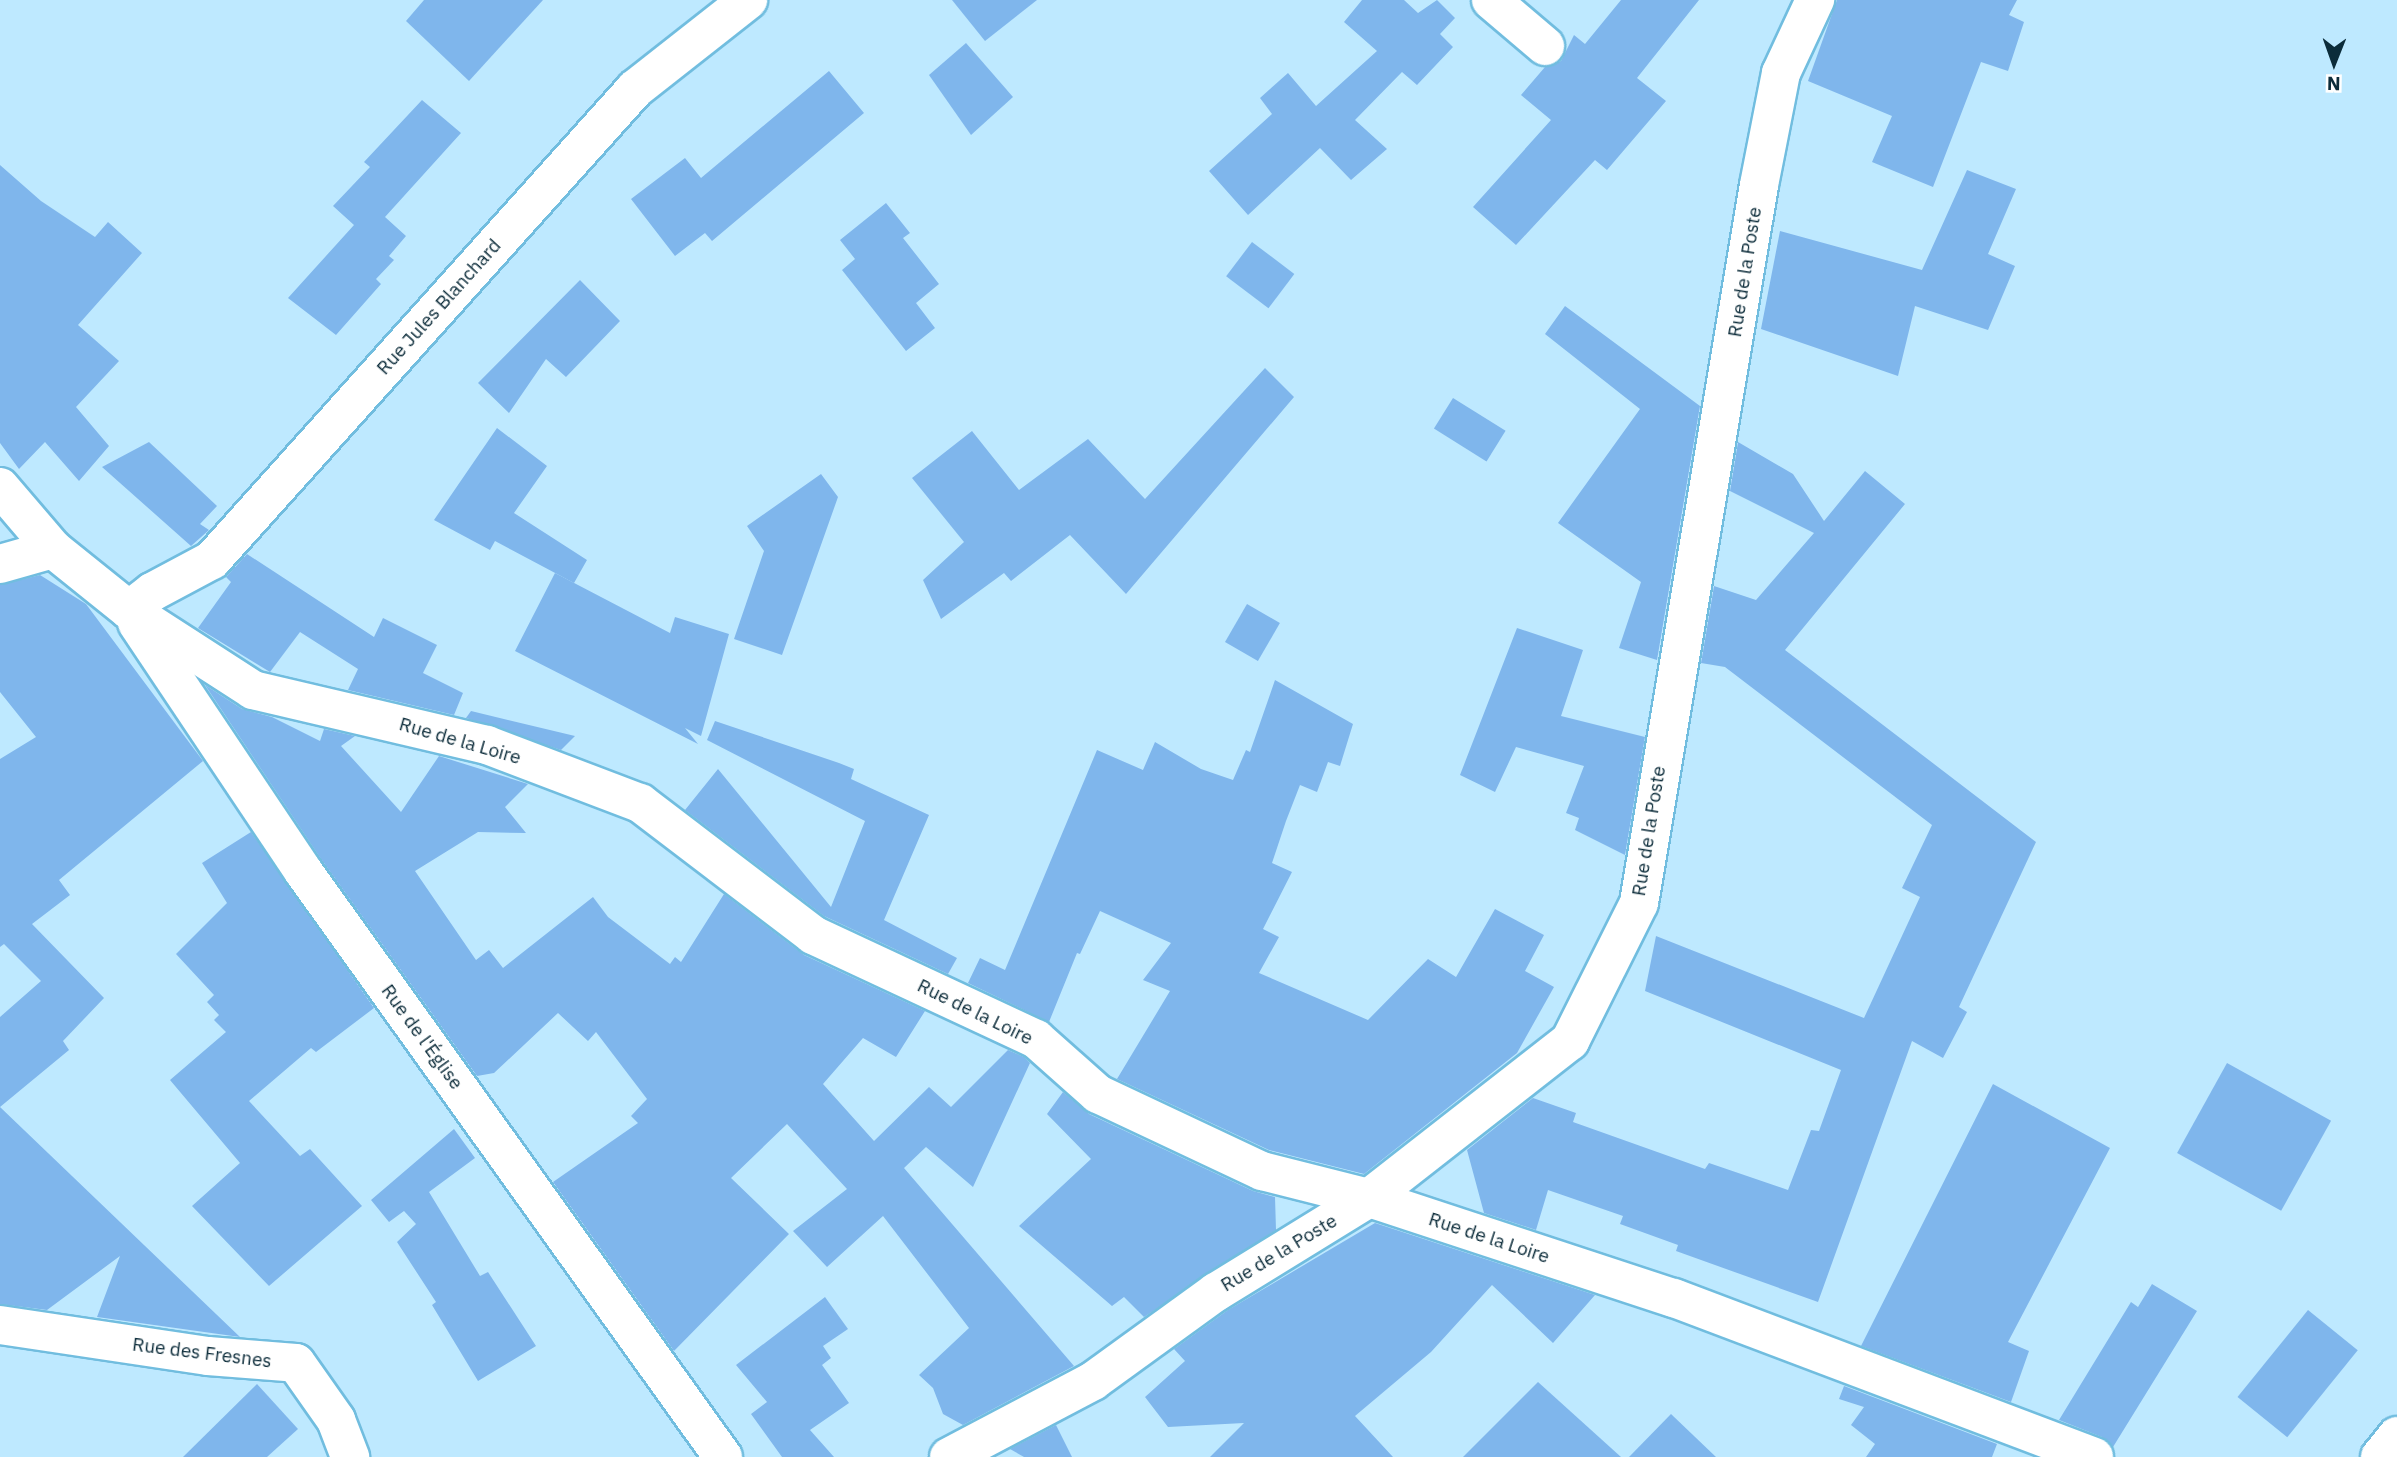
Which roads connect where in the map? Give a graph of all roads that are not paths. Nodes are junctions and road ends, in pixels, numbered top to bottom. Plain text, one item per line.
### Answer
1 (748, 0) edge
2 (1491, 0) edge
3 (1815, 0) edge
4 (1545, 46) dead end
5 (0, 487) edge
6 (53, 549) junction
7 (0, 564) edge
8 (129, 610) junction
9 (1369, 1198) junction
10 (0, 1325) edge
11 (2397, 1436) edge
12 (350, 1457) edge
13 (723, 1457) edge
14 (949, 1457) edge
15 (2094, 1457) edge
16 (2380, 1457) edge

1 - 8 street, Rue Jules Blanchard
2 - 4 street
3 - 9 street, Rue de la Poste
5 - 6 street, Rue de la Loire
6 - 7 street
6 - 8 street, Rue de la Loire
8 - 9 street, Rue de la Loire
8 - 13 street, Rue de l'Église
9 - 14 street, Rue de la Poste
9 - 15 street, Rue de la Loire
10 - 12 street, Rue des Fresnes
11 - 16 street

